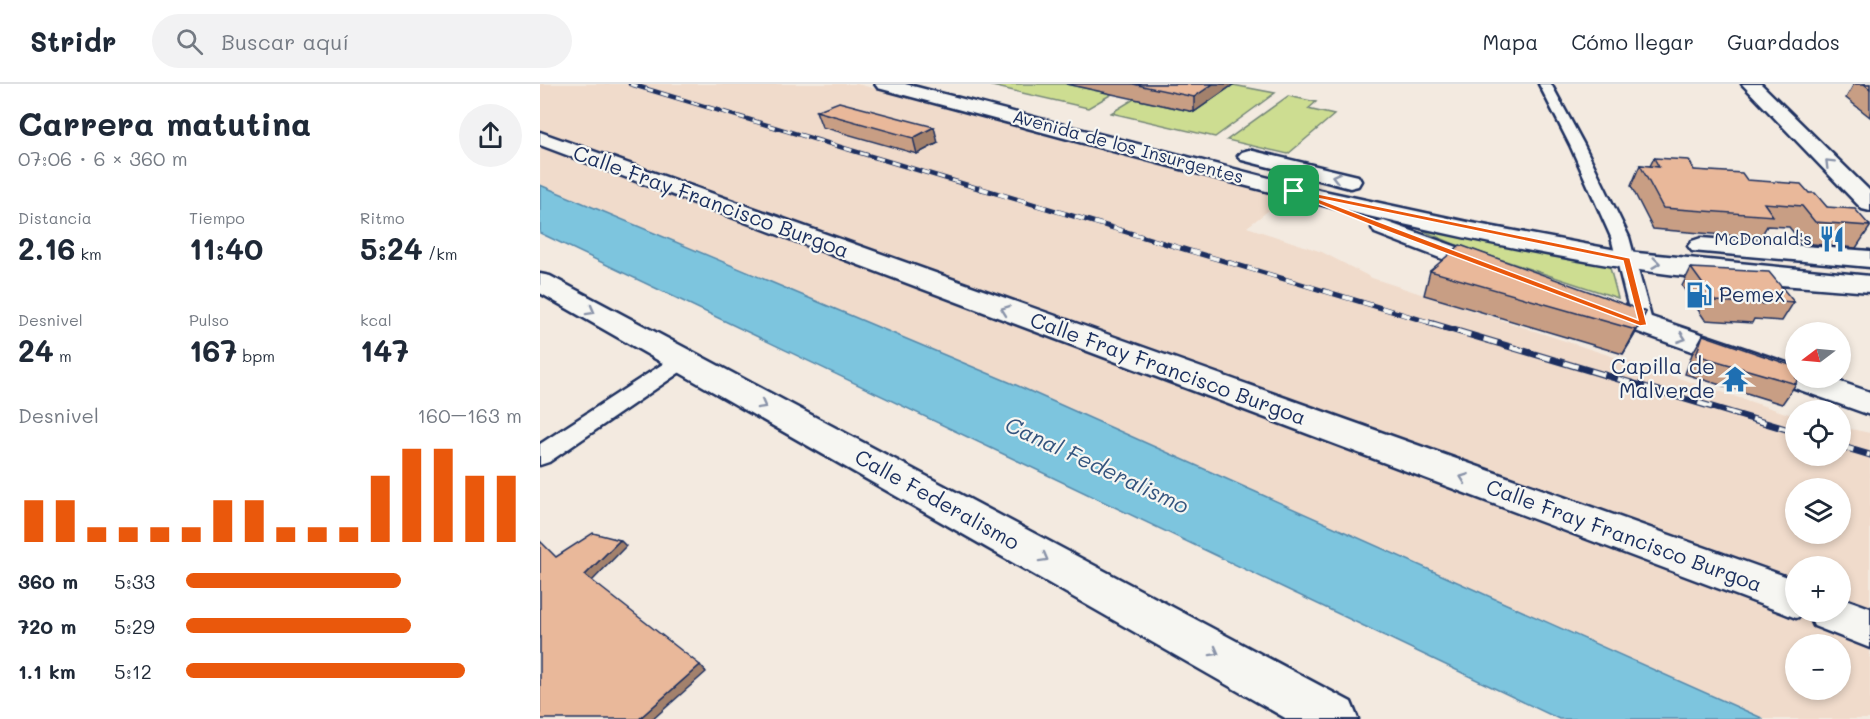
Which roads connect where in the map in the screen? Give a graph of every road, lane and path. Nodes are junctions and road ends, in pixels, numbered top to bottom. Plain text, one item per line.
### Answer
1 (884, 84) edge
2 (941, 84) edge
3 (1545, 84) edge
4 (1750, 84) edge
5 (540, 138) edge
6 (1210, 147) dead end
7 (1232, 152) dead end
8 (1294, 191) junction
9 (1870, 204) edge
10 (1631, 238) junction
11 (1685, 244) dead end
12 (1870, 259) edge
13 (1627, 260) junction
14 (1514, 276) edge
15 (540, 282) edge
16 (1870, 284) edge
17 (1578, 300) edge
18 (1643, 325) junction
19 (682, 361) junction
20 (1870, 404) edge
21 (540, 456) edge
22 (1785, 595) edge
23 (1851, 621) edge
24 (1870, 628) edge
25 (1334, 719) edge

1 - 8 main road, Avenida de los Insurgentes
2 - 6 main road, Avenida de los Insurgentes
3 - 10 street
9 -> 4 main road
22 -> 5 main road, Calle Fray Francisco Burgoa
10 -> 7 main road, Avenida de los Insurgentes
8 - 13 main road, Avenida de los Insurgentes
8 - 14 main road
10 - 13 street
11 - 12 main road
13 -> 16 main road, Avenida de los Insurgentes
13 - 18 street
15 -> 19 main road, Calle Federalismo
17 - 18 main road
18 -> 20 main road
19 - 21 street
19 -> 25 main road, Calle Federalismo
23 - 24 main road

